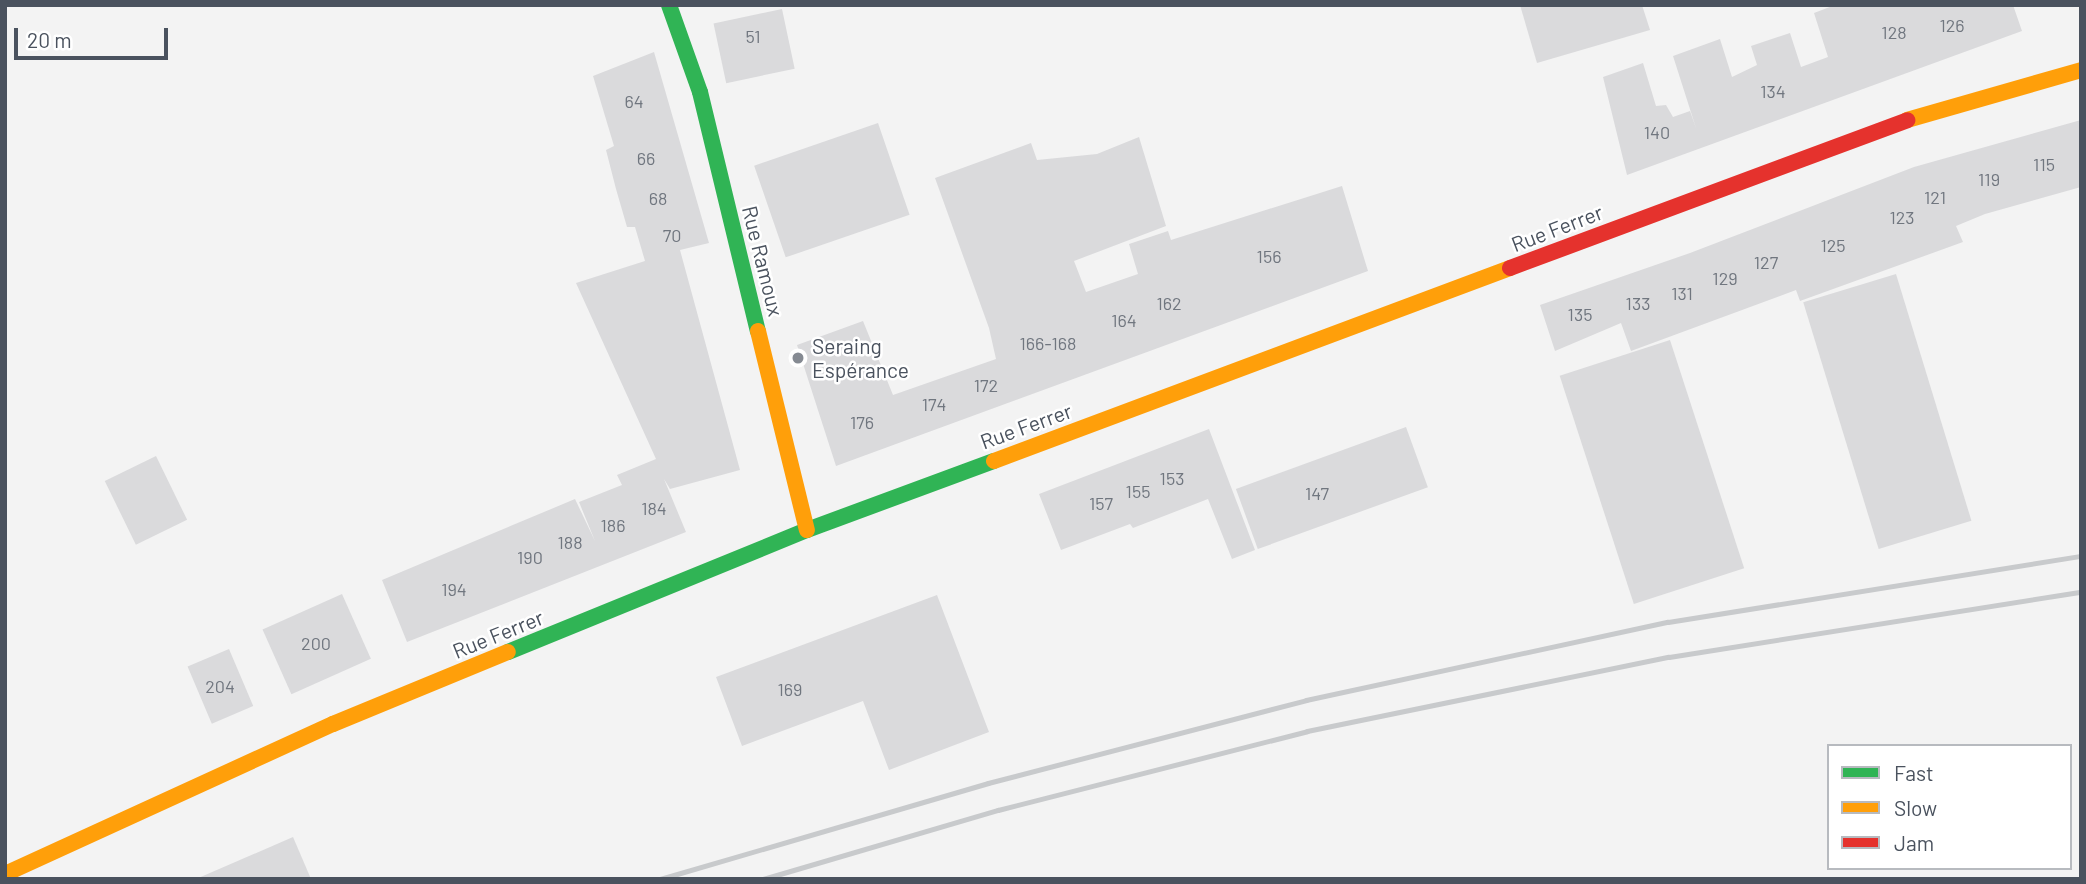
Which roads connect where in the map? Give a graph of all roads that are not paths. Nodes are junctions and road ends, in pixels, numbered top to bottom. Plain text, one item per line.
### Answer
1 (669, 5) edge
2 (2081, 69) edge
3 (807, 530) junction
4 (5, 874) edge

1 - 3 street, Rue Ramoux
2 - 3 street, Rue Ferrer
3 - 4 street, Rue Ferrer

